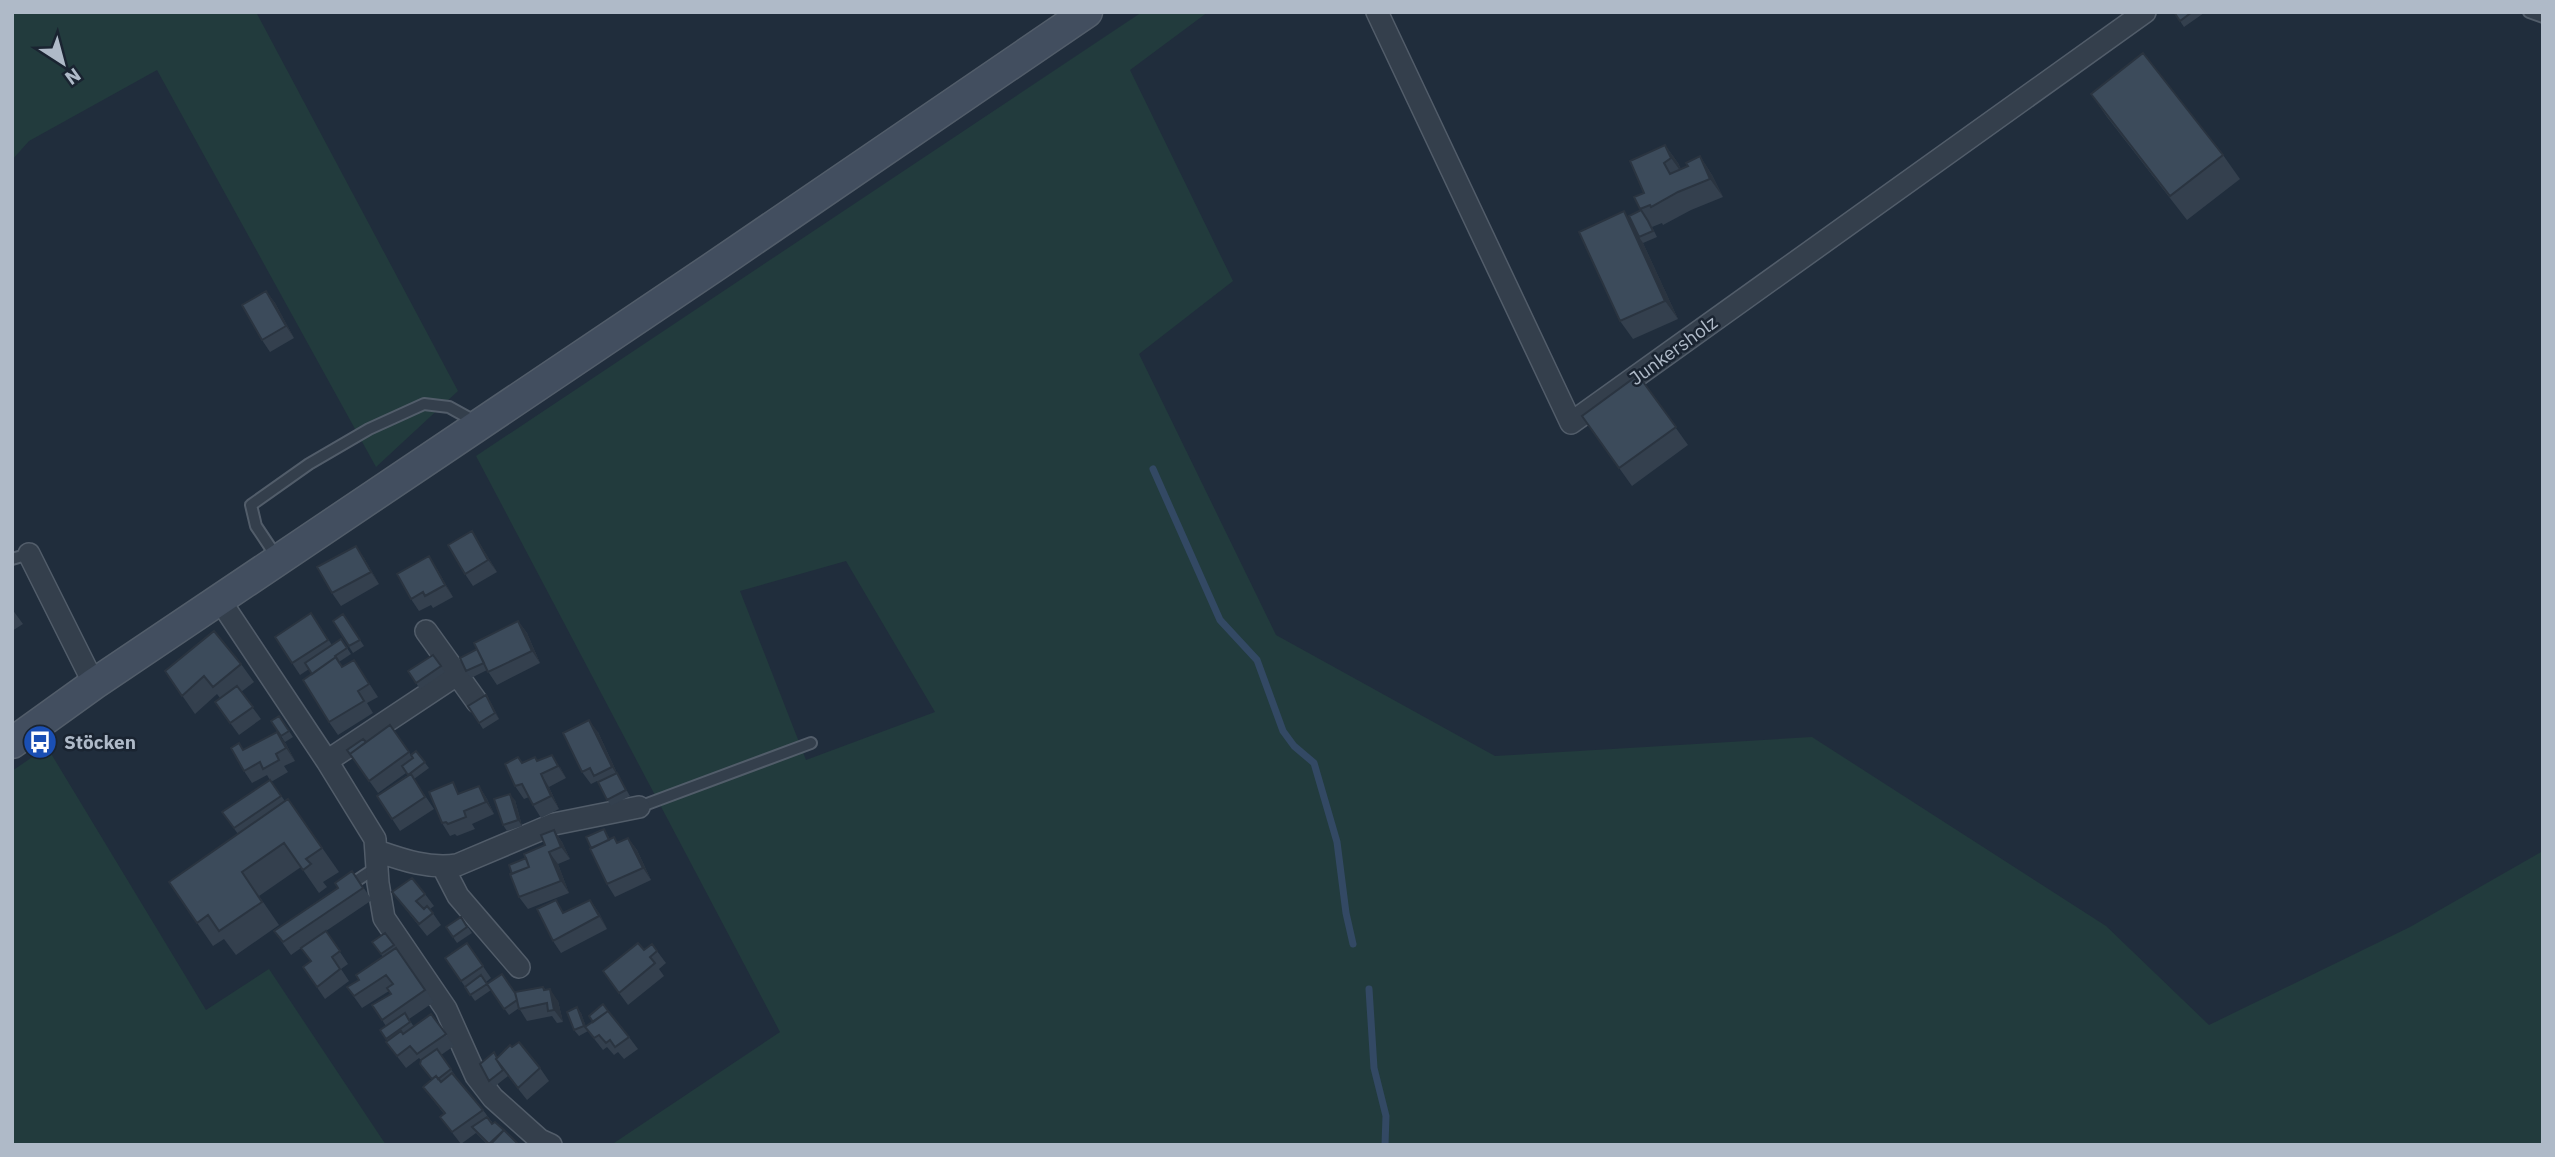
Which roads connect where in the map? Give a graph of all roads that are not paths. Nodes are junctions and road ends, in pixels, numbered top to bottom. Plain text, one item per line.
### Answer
1 (1087, 12) edge
2 (1377, 12) edge
3 (2145, 12) edge
4 (2529, 12) edge
5 (2543, 18) edge
6 (481, 424) junction
7 (21, 557) edge
8 (278, 560) junction
9 (219, 599) junction
10 (426, 631) dead end
11 (458, 674) junction
12 (94, 684) junction
13 (477, 702) edge
14 (12, 743) edge
15 (811, 743) dead end
16 (327, 761) junction
17 (639, 807) joint
18 (377, 859) junction
19 (443, 867) junction
20 (332, 897) edge
21 (519, 967) dead end
22 (551, 1145) edge

1 - 6 main road
2 - 3 street, Junkersholz
4 - 5 lane
6 - 8 main road
6 - 8 lane
7 - 12 street
8 - 9 main road
9 - 12 main road
9 - 16 street
10 - 11 street
11 - 13 street
11 - 16 street
12 - 14 main road
15 - 17 lane
16 - 18 street
17 - 19 street
18 - 19 street
18 - 20 lane
18 - 22 street
19 - 21 street

